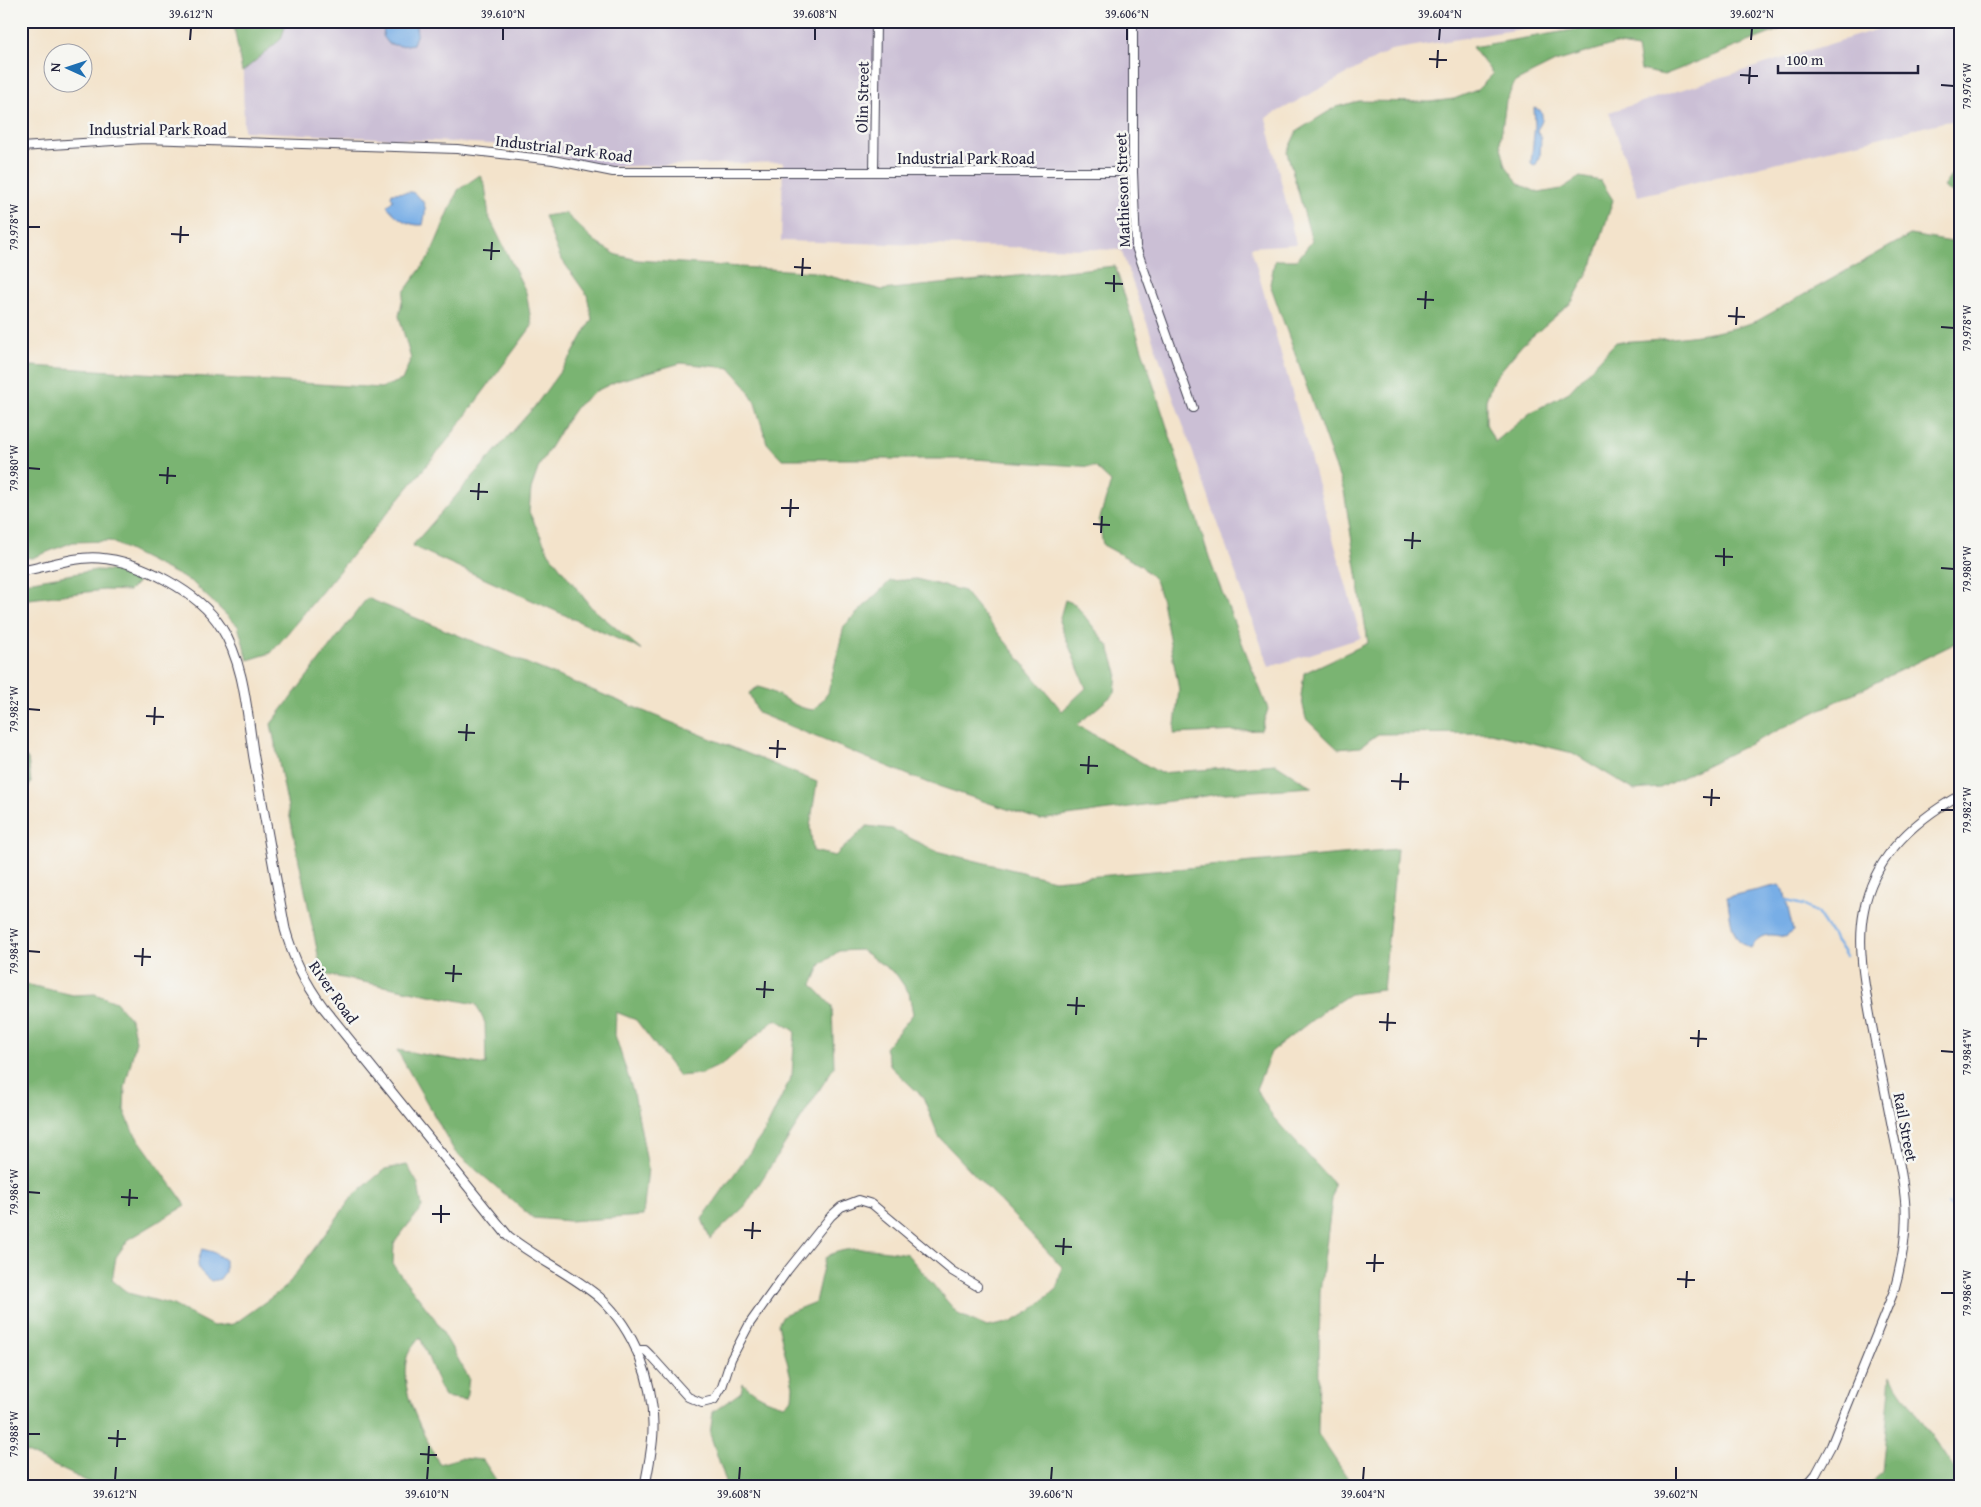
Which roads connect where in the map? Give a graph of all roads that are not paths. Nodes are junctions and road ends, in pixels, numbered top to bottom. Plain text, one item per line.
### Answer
1 (876, 21) edge
2 (1133, 21) edge
3 (21, 147) edge
4 (874, 172) junction
5 (1134, 172) junction
6 (1193, 408) dead end
7 (21, 571) edge
8 (1960, 795) edge
9 (977, 1286) dead end
10 (636, 1350) junction
11 (646, 1486) edge
12 (1806, 1486) edge

1 - 4 street, Olin Street
2 - 5 street, Mathieson Street
3 - 4 street, Industrial Park Road
4 - 5 street, Industrial Park Road
5 - 6 street, Mathieson Street
7 - 10 street, River Road
8 - 12 street, Rail Street
9 - 10 street
10 - 11 street, River Road

